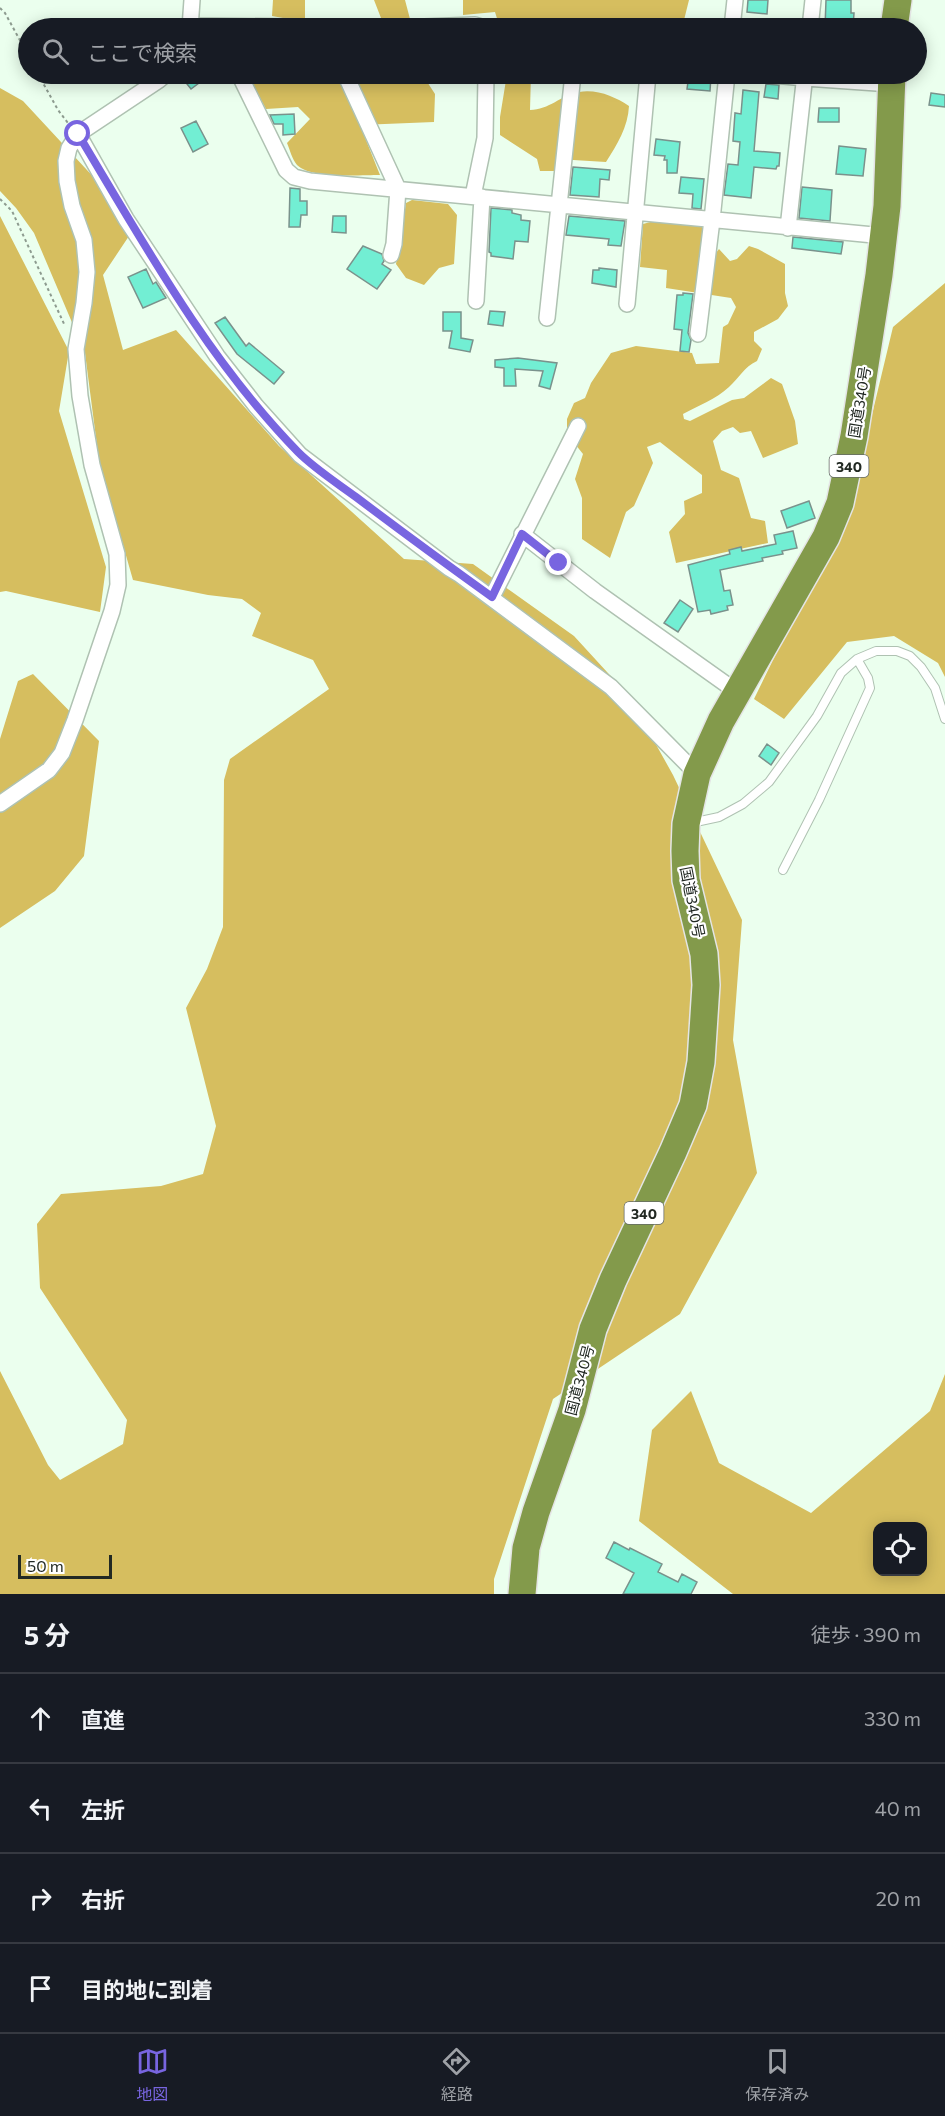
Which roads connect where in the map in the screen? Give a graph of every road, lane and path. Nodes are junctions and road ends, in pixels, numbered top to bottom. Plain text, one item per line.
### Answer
1 (192, 0) edge
2 (735, 0) edge
3 (813, 0) edge
4 (898, 0) edge
5 (0, 8) edge
6 (191, 18) edge
7 (733, 18) edge
8 (811, 18) edge
9 (895, 18) edge
10 (18, 37) edge
11 (44, 84) edge
12 (153, 84) edge
13 (244, 84) edge
14 (350, 84) edge
15 (486, 84) edge
16 (572, 84) edge
17 (647, 84) edge
18 (726, 84) edge
19 (804, 84) edge
20 (892, 84) edge
21 (78, 134) junction
22 (398, 189) junction
23 (478, 196) junction
24 (0, 199) edge
25 (559, 204) junction
26 (636, 212) junction
27 (712, 220) junction
28 (788, 228) junction
29 (884, 236) junction
30 (391, 255) dead end
31 (476, 301) dead end
32 (627, 304) dead end
33 (547, 318) dead end
34 (698, 334) dead end
35 (76, 350) junction
36 (578, 426) dead end
37 (522, 534) junction
38 (492, 597) junction
39 (856, 659) junction
40 (738, 692) junction
41 (945, 719) edge
42 (697, 774) junction
43 (0, 804) edge
44 (686, 824) junction
45 (783, 870) dead end
46 (522, 1594) edge

1 - 6 street
2 - 7 street
3 - 8 street
4 - 9 highway
5 - 10 path
11 - 21 path
12 - 21 street
13 - 22 street
14 - 22 street
15 - 23 street
16 - 25 street
17 - 26 street
18 - 27 street
19 - 28 street
20 - 29 highway, 国道340号 / 340
21 - 35 street
21 - 38 street
22 - 23 street
22 - 30 street
23 - 25 street
23 - 31 street
24 - 35 path
25 - 26 street
25 - 33 street
26 - 27 street
26 - 32 street
27 - 28 street
27 - 34 street
28 - 29 street
29 - 40 highway, 国道340号 / 340
35 - 43 street
36 - 37 street
37 - 38 street
37 - 40 street
38 - 42 street
39 - 41 lane
39 - 44 lane
39 - 45 lane
40 - 42 highway, 国道340号 / 340
42 - 44 highway, 国道340号 / 340
44 - 46 highway, 国道340号 / 340

